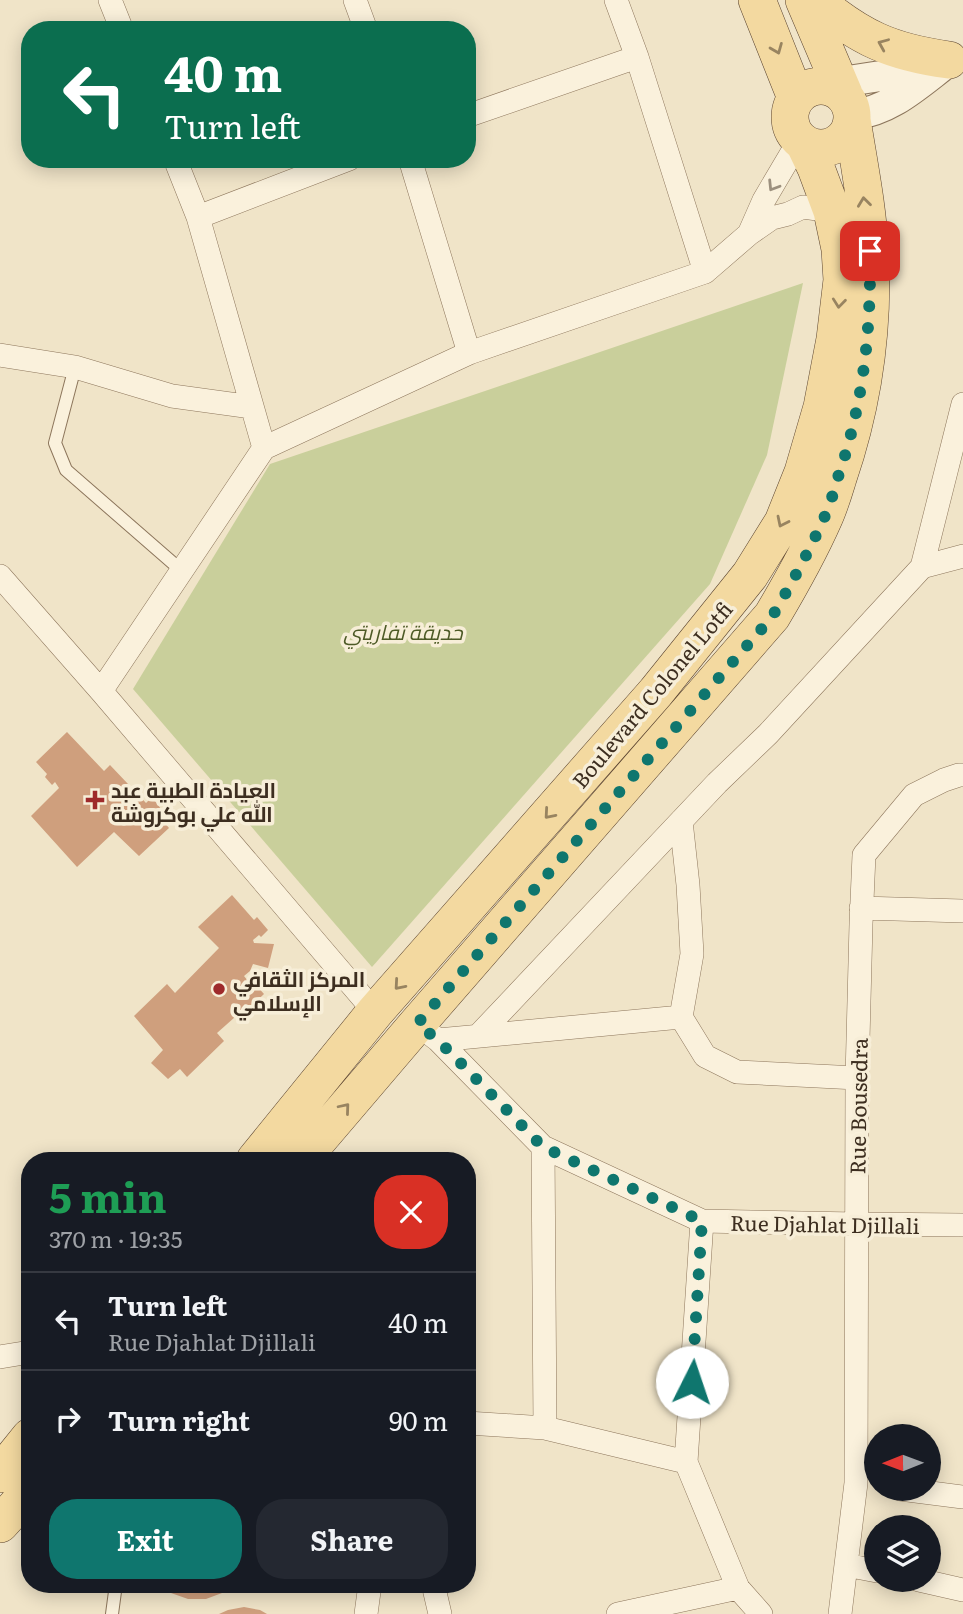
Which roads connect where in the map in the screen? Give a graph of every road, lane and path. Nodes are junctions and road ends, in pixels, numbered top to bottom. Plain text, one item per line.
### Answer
1 (110, 0) edge
2 (355, 0) edge
3 (616, 0) edge
4 (757, 0) edge
5 (804, 0) edge
6 (815, 0) edge
7 (118, 21) edge
8 (363, 21) edge
9 (637, 57) junction
10 (956, 57) edge
11 (834, 99) junction
12 (476, 113) edge
13 (802, 141) junction
14 (179, 168) edge
15 (326, 168) edge
16 (413, 168) edge
17 (832, 211) junction
18 (198, 217) junction
19 (749, 234) junction
20 (705, 272) junction
21 (469, 353) junction
22 (0, 355) edge
23 (75, 367) junction
24 (963, 404) edge
25 (252, 407) junction
26 (959, 435) edge
27 (264, 448) junction
28 (963, 556) edge
29 (922, 567) junction
30 (182, 572) junction
31 (0, 576) edge
32 (101, 691) junction
33 (961, 775) edge
34 (681, 821) junction
35 (861, 908) junction
36 (963, 911) edge
37 (375, 1012) junction
38 (681, 1017) junction
39 (428, 1032) junction
40 (478, 1036) junction
41 (857, 1078) junction
42 (543, 1147) junction
43 (261, 1152) edge
44 (309, 1152) edge
45 (702, 1221) junction
46 (856, 1224) junction
47 (963, 1225) edge
48 (21, 1354) edge
49 (0, 1357) edge
50 (476, 1424) edge
51 (545, 1428) junction
52 (864, 1433) edge
53 (21, 1448) edge
54 (686, 1462) junction
55 (0, 1474) edge
56 (864, 1493) edge
57 (942, 1494) edge
58 (963, 1497) edge
59 (21, 1501) edge
60 (0, 1524) edge
61 (846, 1565) junction
62 (864, 1568) edge
63 (941, 1585) edge
64 (738, 1588) junction
65 (963, 1590) edge
66 (115, 1593) edge
67 (369, 1593) edge
68 (435, 1593) edge
69 (112, 1614) edge
70 (366, 1614) edge
71 (440, 1614) edge
72 (618, 1614) edge
73 (761, 1614) edge
74 (840, 1614) edge

1 - 7 street
2 - 8 street
3 - 9 street
4 -> 11 main road, Boulevard Colonel Lotfi
5 - 11 main road, Boulevard Colonel Lotfi
10 -> 6 main road
9 - 12 street
9 - 20 street
10 - 11 street
11 - 13 main road
11 - 13 main road
39 -> 11 main road, Boulevard Colonel Lotfi
13 - 17 main road, Boulevard Colonel Lotfi
13 -> 19 street
14 - 18 street
15 - 18 street
16 - 21 street
17 - 19 street
17 -> 37 main road, Boulevard Colonel Lotfi
18 - 25 street
19 - 20 street
20 - 21 street
21 - 27 street
22 - 23 street
23 - 25 street
23 - 30 lane
24 - 26 street
25 - 27 street
26 - 29 street
27 - 30 street
28 - 29 street
29 - 34 street
30 - 32 street
31 - 32 street
32 - 37 street
33 - 35 street, Rue Bousedra
34 - 38 street
34 - 40 street
35 - 36 street
35 - 41 street, Rue Bousedra
37 - 43 main road, Boulevard Colonel Lotfi
38 - 40 street
38 - 41 street
39 - 40 street
39 - 42 street, Rue Djahlat Djillali
44 -> 39 main road, Boulevard Colonel Lotfi
41 - 46 street, Rue Bousedra
42 - 45 street, Rue Djahlat Djillali
42 - 51 street
45 - 46 street, Rue Djahlat Djillali
45 - 54 street
46 - 47 street, Rue Djahlat Djillali
46 - 52 street, Rue Bousedra
48 - 49 street
50 - 51 street
51 - 54 street
53 - 55 main road
54 - 64 street
56 - 61 street, Rue Bousedra
57 - 58 street
59 - 60 main road
61 - 62 street
61 - 74 street, Rue Bousedra
63 - 65 street
64 - 72 street
64 - 73 street
66 - 69 lane
67 - 70 street
68 - 71 street

